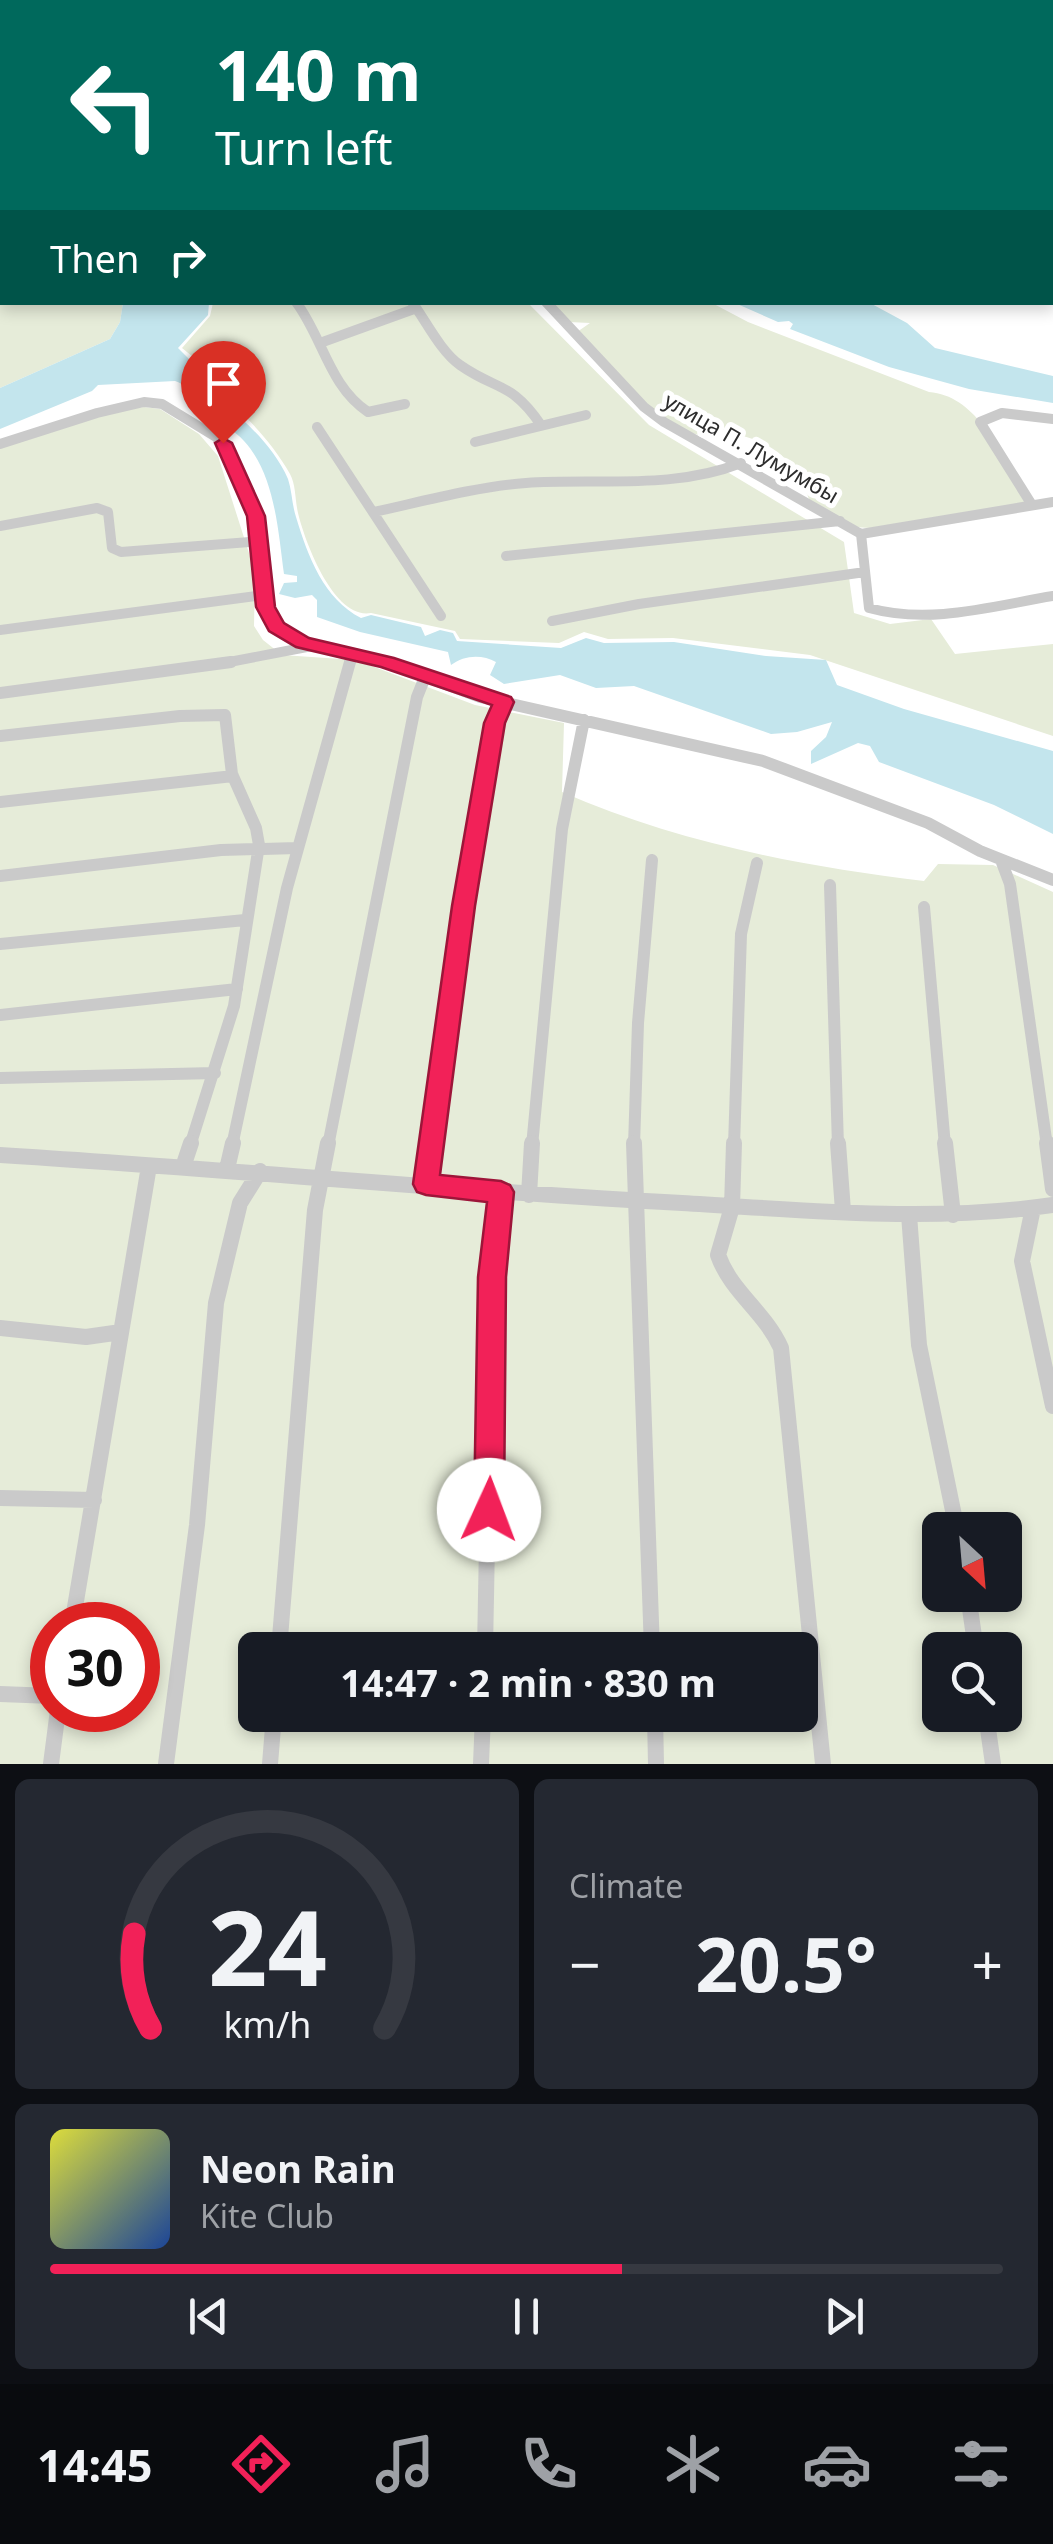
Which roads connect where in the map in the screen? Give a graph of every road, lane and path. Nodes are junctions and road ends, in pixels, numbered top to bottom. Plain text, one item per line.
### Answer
1 (298, 305) edge
2 (549, 305) edge
3 (413, 306) edge
4 (320, 343) junction
5 (405, 404) dead end
6 (586, 415) dead end
7 (1053, 420) edge
8 (541, 425) junction
9 (317, 427) dead end
10 (474, 442) dead end
11 (0, 444) edge
12 (741, 464) junction
13 (1053, 502) edge
14 (1032, 505) junction
15 (374, 512) junction
16 (840, 521) junction
17 (0, 526) edge
18 (861, 534) junction
19 (262, 541) junction
20 (506, 556) dead end
21 (865, 572) junction
22 (264, 596) junction
23 (1053, 596) edge
24 (441, 616) dead end
25 (552, 621) dead end
26 (0, 630) edge
27 (314, 645) junction
28 (352, 653) junction
29 (425, 677) junction
30 (0, 693) edge
31 (503, 702) junction
32 (584, 720) junction
33 (0, 736) edge
34 (233, 776) junction
35 (0, 802) edge
36 (297, 848) junction
37 (258, 850) junction
38 (652, 860) dead end
39 (1002, 860) junction
40 (757, 863) dead end
41 (0, 876) edge
42 (1053, 880) edge
43 (830, 885) dead end
44 (924, 907) dead end
45 (246, 920) junction
46 (0, 944) edge
47 (237, 988) junction
48 (0, 1015) edge
49 (215, 1073) junction
50 (0, 1078) edge
51 (0, 1155) edge
52 (149, 1166) junction
53 (183, 1168) junction
54 (228, 1169) junction
55 (260, 1171) junction
56 (324, 1176) junction
57 (426, 1184) junction
58 (1053, 1189) edge
59 (501, 1192) junction
60 (530, 1195) junction
61 (634, 1201) junction
62 (1053, 1205) edge
63 (732, 1206) junction
64 (1034, 1208) junction
65 (843, 1212) junction
66 (909, 1215) junction
67 (953, 1215) junction
68 (0, 1328) edge
69 (121, 1332) junction
70 (1053, 1406) edge
71 (0, 1498) edge
72 (94, 1500) junction
73 (953, 1512) edge
74 (76, 1602) edge
75 (281, 1632) edge
76 (484, 1632) edge
77 (651, 1632) edge
78 (0, 1694) edge
79 (30, 1695) edge
80 (56, 1732) edge
81 (273, 1732) edge
82 (482, 1732) edge
83 (655, 1732) edge
84 (988, 1732) edge
85 (52, 1764) edge
86 (166, 1764) edge
87 (270, 1764) edge
88 (481, 1764) edge
89 (656, 1764) edge
90 (824, 1764) edge
91 (993, 1764) edge

1 - 4 street
2 - 12 street, улица П. Лумумбы
3 - 4 street
3 - 8 street
4 - 5 street
6 - 8 street
7 - 14 street
8 - 10 street
9 - 15 street
11 - 19 street
12 - 15 street
12 - 16 street, улица П. Лумумбы
13 - 14 street, улица П. Лумумбы
14 - 18 street, улица П. Лумумбы
15 - 24 street
16 - 18 street, улица П. Лумумбы
16 - 20 street
17 - 19 street
18 - 21 street, улица П. Лумумбы
19 - 22 street
21 - 23 street, улица П. Лумумбы
21 - 25 street
22 - 26 street
22 - 27 street
27 - 28 street
27 - 30 street
28 - 29 street
28 - 36 street
29 - 31 street
29 - 56 street
31 - 32 street
31 - 57 street
32 - 39 street
32 - 60 street
33 - 34 street
34 - 35 street
34 - 37 street
36 - 37 street
36 - 54 street
37 - 41 street
37 - 45 street
38 - 61 street
39 - 42 street
39 - 58 street
40 - 63 street
43 - 65 street
44 - 67 street
45 - 46 street
45 - 47 street
47 - 48 street
47 - 49 street
49 - 50 street
49 - 53 street
51 - 52 street
52 - 53 street
52 - 69 street
53 - 54 street
54 - 55 street
55 - 56 street
55 - 86 street
56 - 57 street
56 - 75 street
57 - 59 street
59 - 60 street
59 - 76 street
60 - 61 street
61 - 63 street
61 - 77 street
62 - 64 street
63 - 65 street
63 - 90 street
64 - 67 street
64 - 70 street
65 - 66 street
66 - 67 street
66 - 73 street
68 - 69 street
69 - 72 street
71 - 72 street
72 - 74 street
78 - 79 street
80 - 85 street
81 - 87 street
82 - 88 street
83 - 89 street
84 - 91 street

